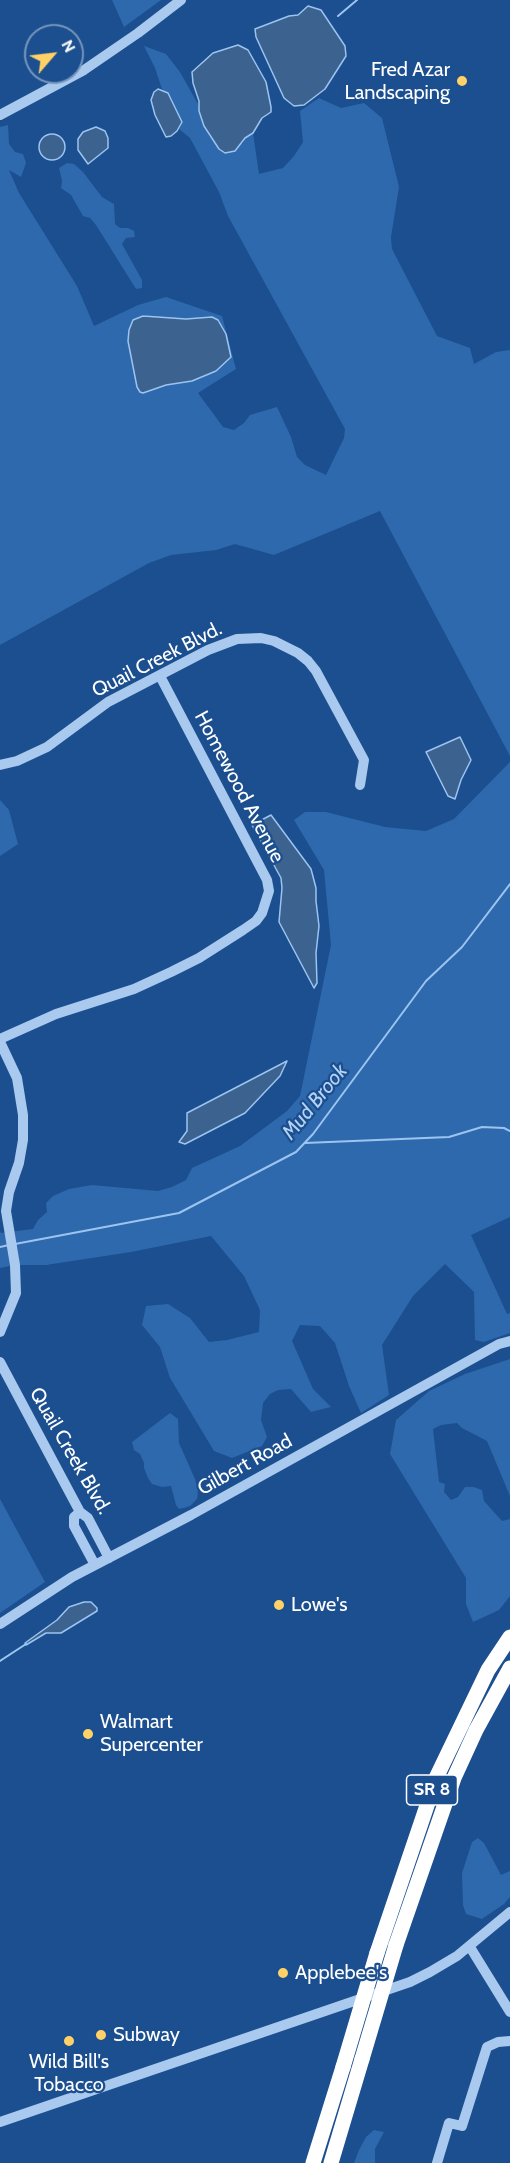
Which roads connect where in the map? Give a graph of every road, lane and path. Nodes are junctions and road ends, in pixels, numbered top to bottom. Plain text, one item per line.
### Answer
1 (181, 0) edge
2 (0, 115) edge
3 (160, 676) junction
4 (0, 765) edge
5 (360, 785) dead end
6 (0, 1040) edge
7 (5, 1311) edge
8 (0, 1332) edge
9 (510, 1341) edge
10 (0, 1362) edge
11 (80, 1512) junction
12 (109, 1558) junction
13 (94, 1565) junction
14 (0, 1624) edge
15 (510, 1637) edge
16 (510, 1668) edge
17 (510, 1912) edge
18 (470, 1947) junction
19 (510, 2012) edge
20 (510, 2041) edge
21 (0, 2122) edge
22 (314, 2163) edge
23 (331, 2163) edge
24 (437, 2163) edge

1 - 2 street
3 - 4 street, Quail Creek Blvd.
3 - 5 street, Quail Creek Blvd.
3 - 6 street, Homewood Avenue
6 - 7 street
7 - 8 street
9 - 12 street, Gilbert Road
10 - 11 street, Quail Creek Blvd.
11 - 12 street, Quail Creek Blvd.
11 - 13 street
12 - 13 street, Gilbert Road
13 - 14 street, Gilbert Road
15 - 22 highway, SR 8, bridge
16 - 23 highway, SR 8, bridge
17 - 18 street
18 - 19 street
18 - 21 street
20 - 24 street

